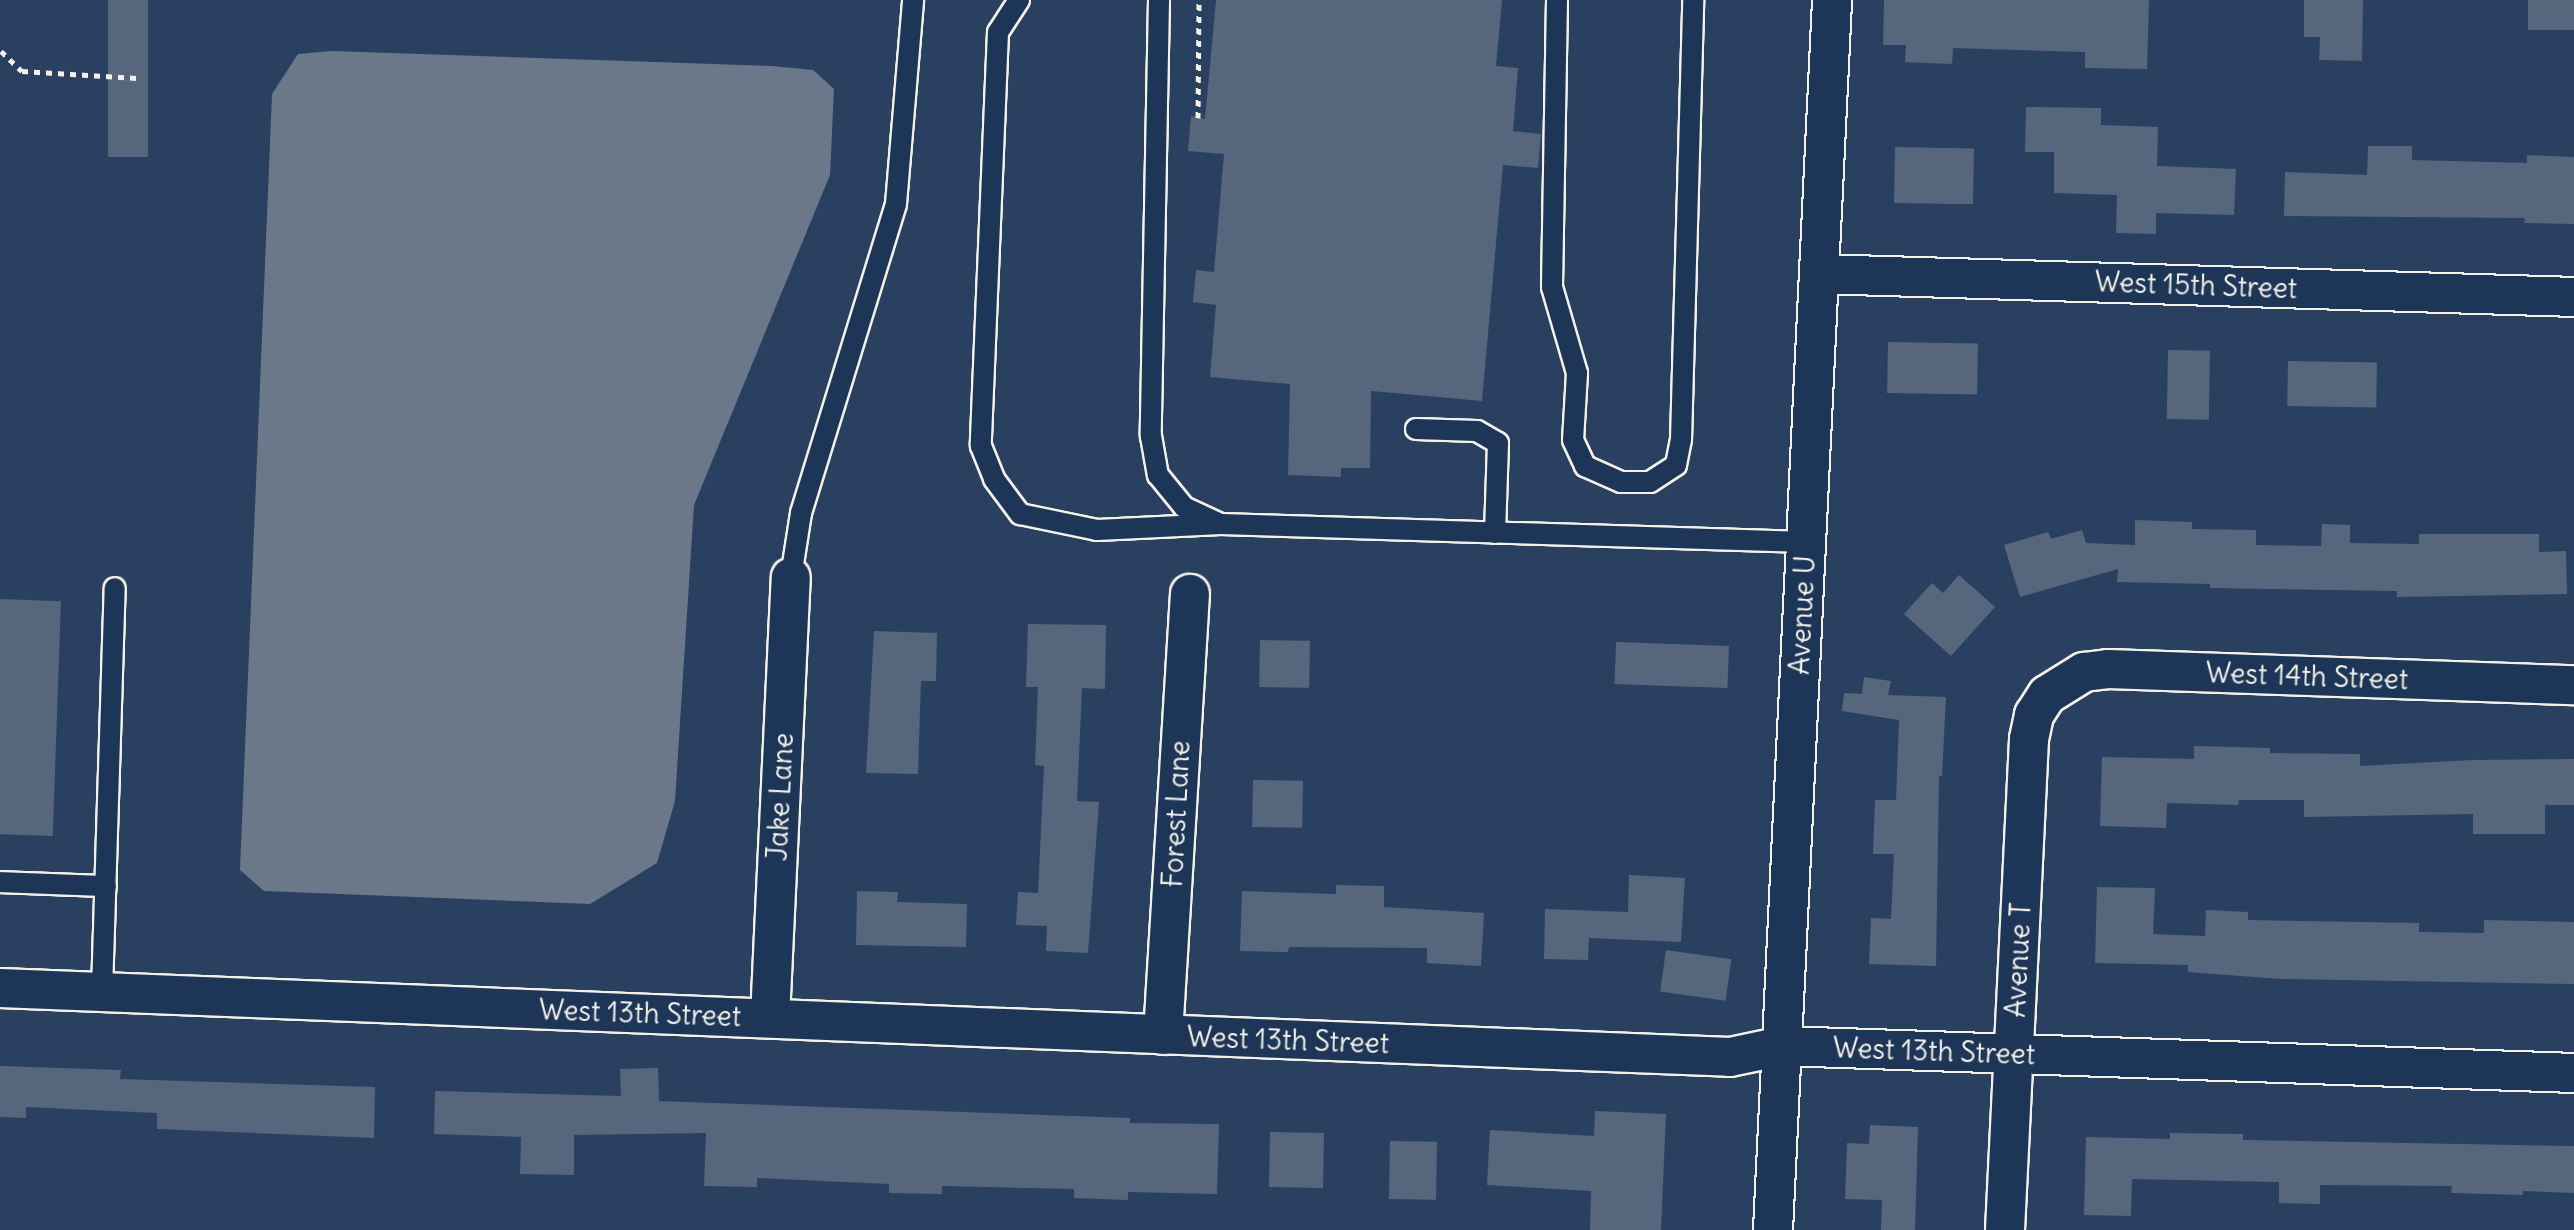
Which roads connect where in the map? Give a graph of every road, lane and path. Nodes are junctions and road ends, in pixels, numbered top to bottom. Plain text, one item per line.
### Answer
1 (913, 0) edge
2 (1019, 0) edge
3 (1159, 0) edge
4 (1199, 0) edge
5 (1557, 0) edge
6 (1693, 0) edge
7 (1832, 0) edge
8 (1, 51) edge
9 (137, 78) dead end
10 (1198, 118) dead end
11 (1819, 274) junction
12 (2574, 297) edge
13 (1416, 429) dead end
14 (1221, 524) junction
15 (1495, 533) junction
16 (1806, 542) junction
17 (791, 577) joint
18 (115, 588) dead end
19 (1190, 594) dead end
20 (2574, 685) edge
21 (2047, 695) joint
22 (0, 882) edge
23 (106, 886) junction
24 (0, 988) edge
25 (102, 992) junction
26 (770, 1018) junction
27 (1163, 1035) junction
28 (1782, 1046) junction
29 (2014, 1054) junction
30 (2574, 1073) edge
31 (1773, 1230) edge
32 (2005, 1230) edge

1 - 17 lane
2 - 14 lane
3 - 14 lane
4 - 10 path
5 - 6 lane
7 - 11 street, Avenue U
8 - 9 path
11 - 12 street, West 15th Street
11 - 16 street, Avenue U
13 - 15 lane
14 - 15 lane
15 - 16 lane
16 - 28 street, Avenue U
17 - 26 street, Jake Lane
18 - 23 lane
19 - 27 street, Forest Lane
20 - 21 street, West 14th Street
21 - 29 street, Avenue T
22 - 23 lane
23 - 25 lane
24 - 25 street, West 13th Street
25 - 26 street, West 13th Street
26 - 27 street, West 13th Street
27 - 28 street, West 13th Street
28 - 29 street, West 13th Street
28 - 31 street, Avenue U
29 - 30 street, West 13th Street
29 - 32 street, Avenue T

